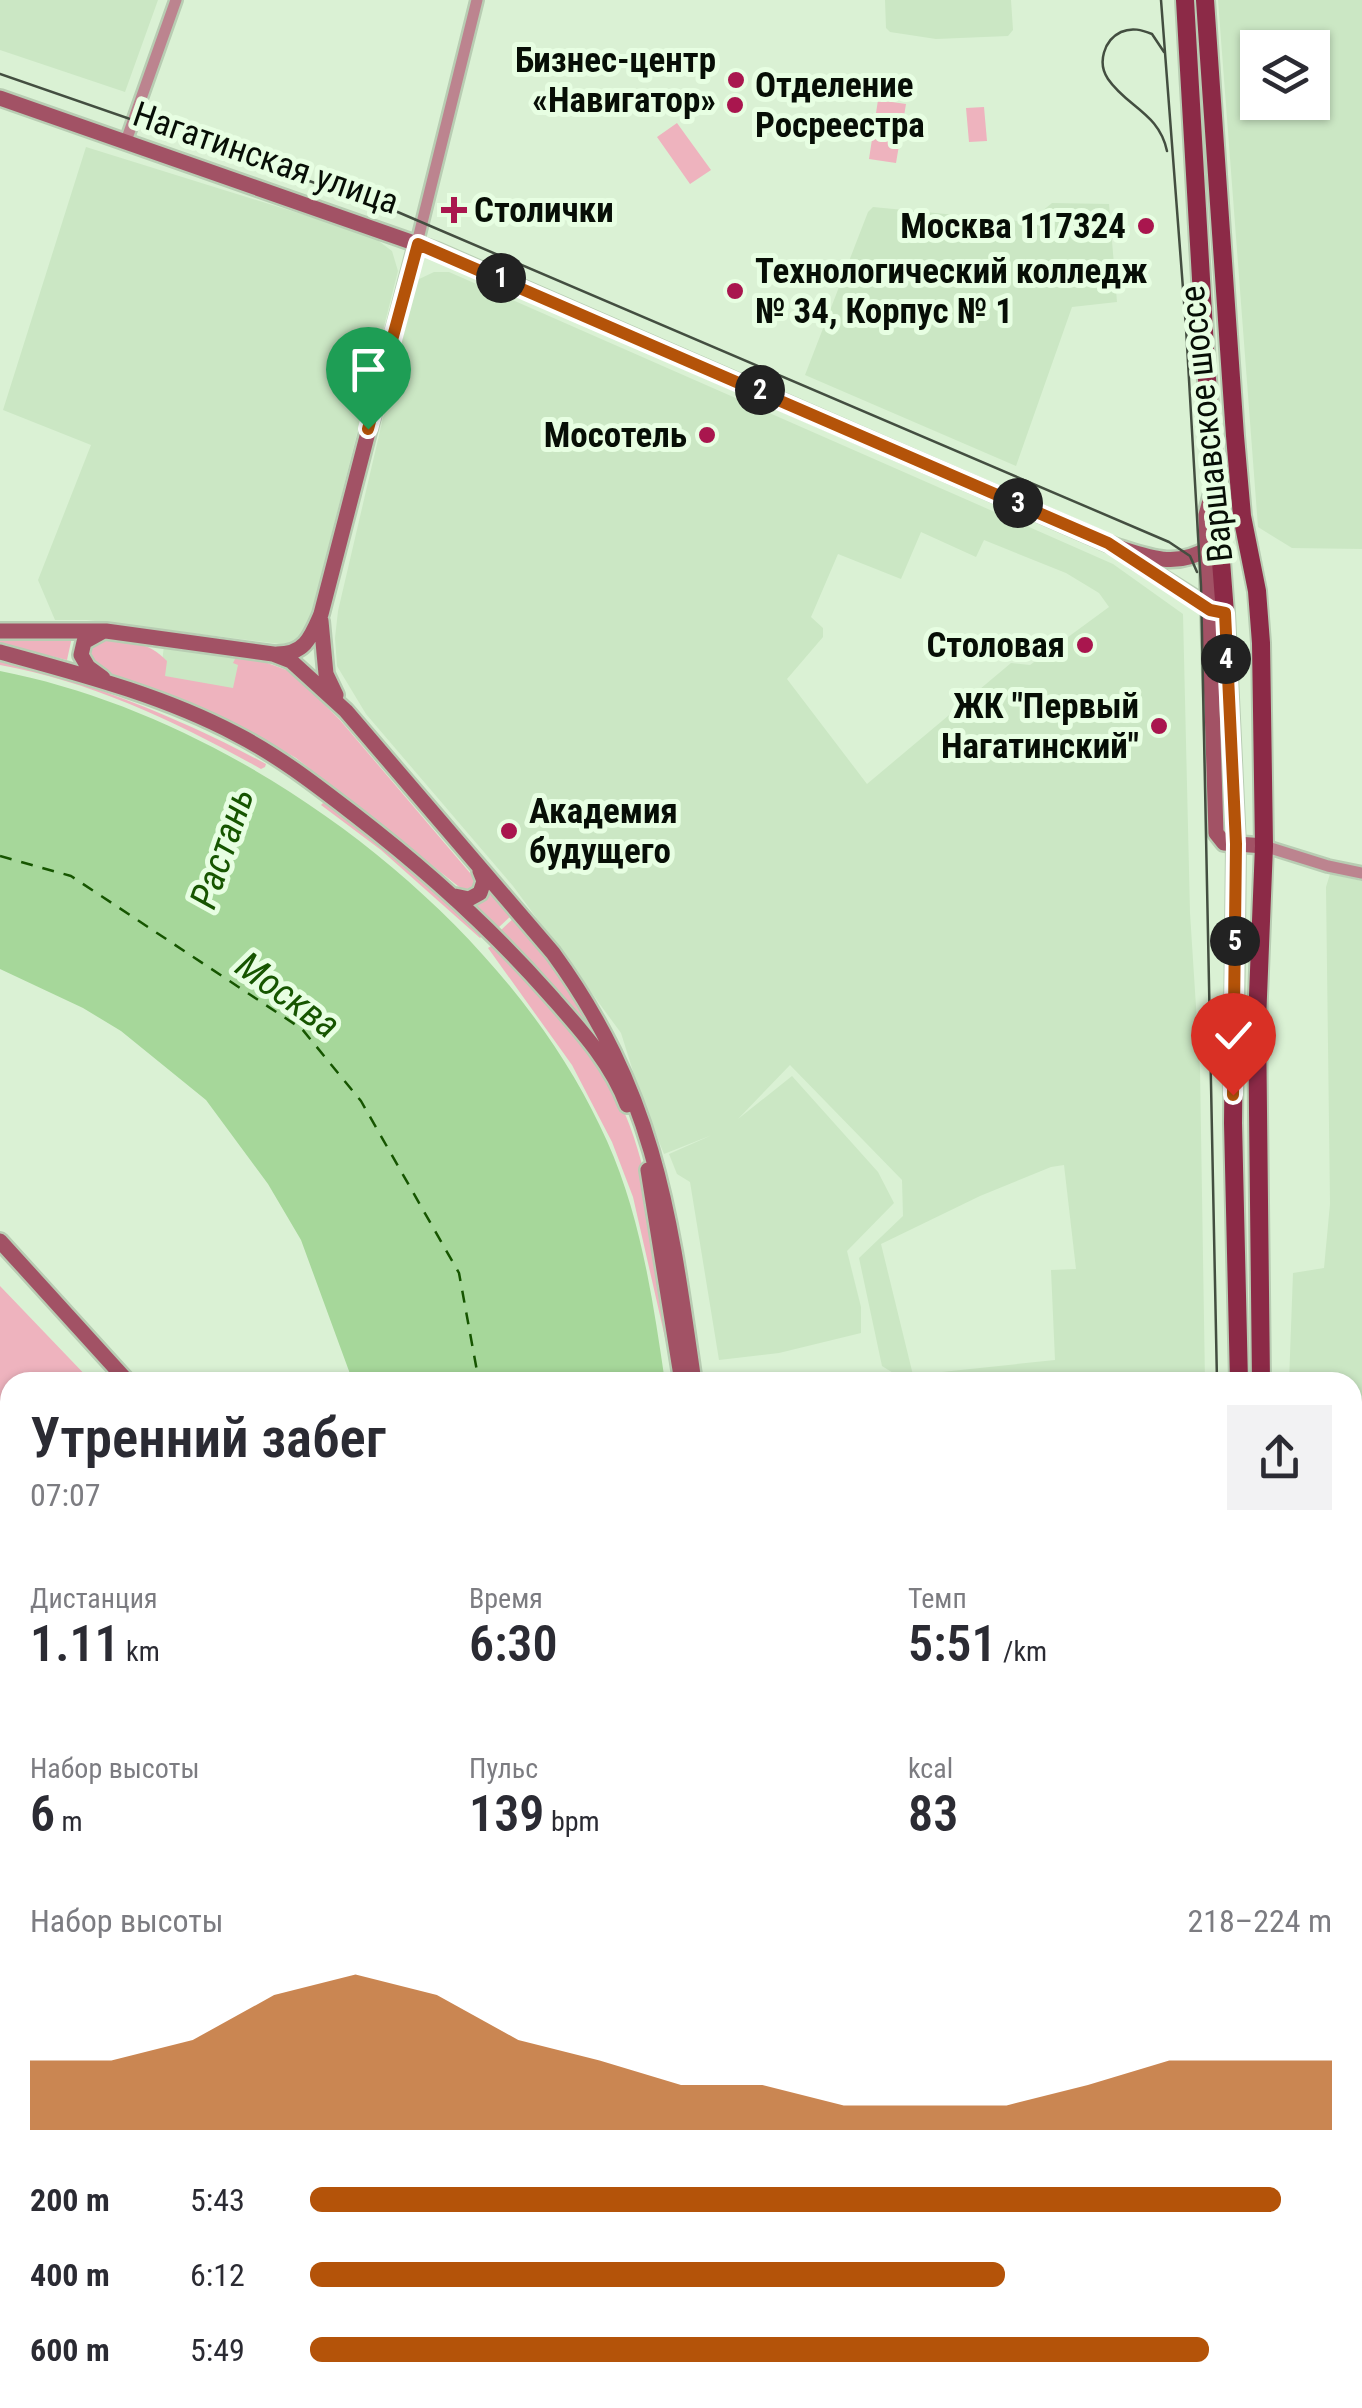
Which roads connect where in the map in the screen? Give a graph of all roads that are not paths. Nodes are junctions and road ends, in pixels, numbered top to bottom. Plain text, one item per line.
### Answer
1 (176, 0) edge
2 (477, 0) edge
3 (1184, 0) edge
4 (1206, 0) edge
5 (0, 98) edge
6 (126, 141) junction
7 (418, 244) junction
8 (1214, 486) junction
9 (1114, 546) junction
10 (1209, 548) junction
11 (1218, 612) junction
12 (322, 614) junction
13 (0, 631) edge
14 (106, 631) junction
15 (0, 652) edge
16 (273, 654) junction
17 (117, 685) junction
18 (346, 711) junction
19 (1236, 844) junction
20 (1264, 846) junction
21 (478, 866) junction
22 (1362, 873) edge
23 (455, 896) junction
24 (0, 1241) edge
25 (119, 1372) edge
26 (681, 1372) edge
27 (692, 1372) edge
28 (1238, 1372) edge
29 (1261, 1372) edge

1 - 6 street
2 - 7 street
3 - 8 main road, Варшавское шоссе
4 - 20 main road, Варшавское шоссе
5 - 6 main road, Нагатинская улица
6 - 7 main road, Нагатинская улица
7 - 9 main road, Нагатинская улица
7 - 12 main road
8 - 10 main road
8 - 11 main road, Варшавское шоссе
9 - 10 main road
9 - 11 main road
10 - 11 main road
11 - 19 main road, Варшавское шоссе
12 - 16 main road
12 - 18 main road
13 - 14 main road
14 - 16 main road
14 - 17 main road
15 - 17 main road
16 - 18 main road
17 - 23 main road
18 - 21 main road
19 - 20 main road
19 - 28 main road, Варшавское шоссе
20 - 22 street
20 - 29 main road, Варшавское шоссе
21 - 23 main road
21 - 27 main road
23 - 26 main road
24 - 25 main road

